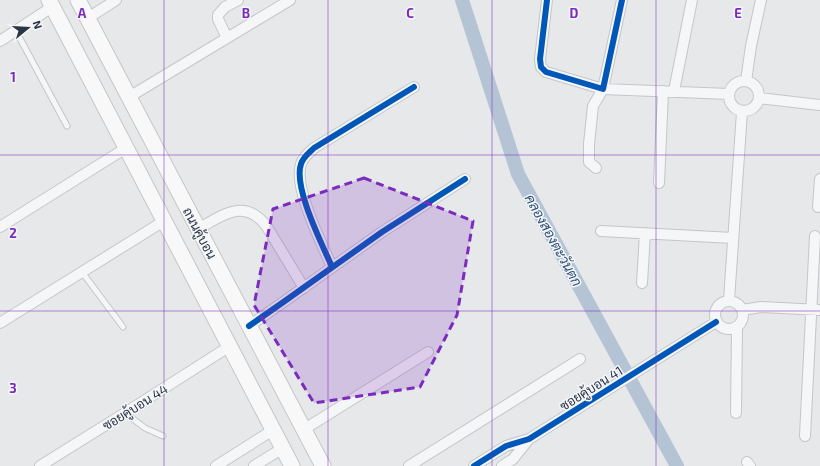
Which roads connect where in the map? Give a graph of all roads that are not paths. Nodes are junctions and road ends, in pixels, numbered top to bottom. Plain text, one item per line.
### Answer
1 (78, 0) edge
2 (116, 0) edge
3 (238, 0) edge
4 (290, 0) edge
5 (547, 0) edge
6 (622, 0) edge
7 (692, 0) edge
8 (761, 0) edge
9 (51, 4) edge
10 (88, 18) junction
11 (16, 31) junction
12 (227, 38) junction
13 (0, 41) edge
14 (746, 81) junction
15 (414, 87) dead end
16 (603, 89) junction
17 (663, 91) junction
18 (674, 91) junction
19 (729, 94) junction
20 (129, 97) junction
21 (759, 98) junction
22 (820, 105) edge
23 (742, 112) junction
24 (67, 126) dead end
25 (126, 148) junction
26 (596, 168) dead end
27 (465, 179) dead end
28 (820, 179) edge
29 (659, 183) dead end
30 (818, 207) dead end
31 (164, 221) junction
32 (0, 227) edge
33 (198, 229) junction
34 (601, 231) dead end
35 (645, 233) junction
36 (815, 236) dead end
37 (733, 238) junction
38 (332, 267) junction
39 (82, 272) junction
40 (642, 283) dead end
41 (304, 288) junction
42 (729, 300) junction
43 (742, 310) junction
44 (815, 310) edge
45 (716, 322) junction
46 (0, 323) edge
47 (249, 326) junction
48 (123, 327) dead end
49 (737, 327) junction
50 (230, 346) junction
51 (428, 352) dead end
52 (580, 359) dead end
53 (125, 413) junction
54 (736, 413) dead end
55 (273, 430) junction
56 (304, 430) junction
57 (163, 436) dead end
58 (805, 436) dead end
59 (529, 439) junction
60 (283, 448) junction
61 (40, 466) edge
62 (216, 466) edge
63 (254, 466) edge
64 (292, 466) edge
65 (323, 466) edge
66 (409, 466) edge
67 (474, 466) edge
68 (502, 466) edge

1 - 10 main road, ถนนคู้บอน
2 - 10 street
3 - 12 street
4 - 12 street
5 - 16 street
6 - 16 street
7 - 18 street
8 - 14 street
9 - 11 street
9 - 25 main road, ถนนคู้บอน
10 - 20 main road, ถนนคู้บอน
11 - 13 street
11 - 24 lane
12 - 20 street
14 - 19 street
14 - 21 street
15 - 38 street
16 - 17 street
16 - 26 street
17 - 18 street
17 - 29 street
18 - 19 street
19 - 23 street
20 - 33 main road, ถนนคู้บอน
21 - 22 street
21 - 23 street
23 - 37 street
25 - 31 main road, ถนนคู้บอน
25 - 32 street
27 - 38 street
28 - 30 street
31 - 39 street
31 - 50 main road, ถนนคู้บอน
33 - 41 street
33 - 47 main road, ถนนคู้บอน
34 - 35 street
35 - 37 street
35 - 40 street
36 - 44 street
37 - 42 street
38 - 41 street
39 - 46 street
39 - 48 lane
41 - 47 street
42 - 43 street
42 - 45 street
43 - 44 street
43 - 49 street
44 - 58 street
45 - 49 street
45 - 59 street, ซอยคู้บอน 41
47 - 56 main road, ถนนคู้บอน
49 - 54 street
50 - 53 street, ซอยคู้บอน 44
50 - 55 main road, ถนนคู้บอน
51 - 56 street
52 - 66 street
53 - 57 lane
53 - 61 street, ซอยคู้บอน 44
55 - 60 main road, ถนนคู้บอน
55 - 62 street
56 - 65 main road, ถนนคู้บอน
59 - 67 street, ซอยคู้บอน 41
59 - 68 street, ซอยคู้บอน 41
60 - 63 street
60 - 64 main road, ถนนคู้บอน

